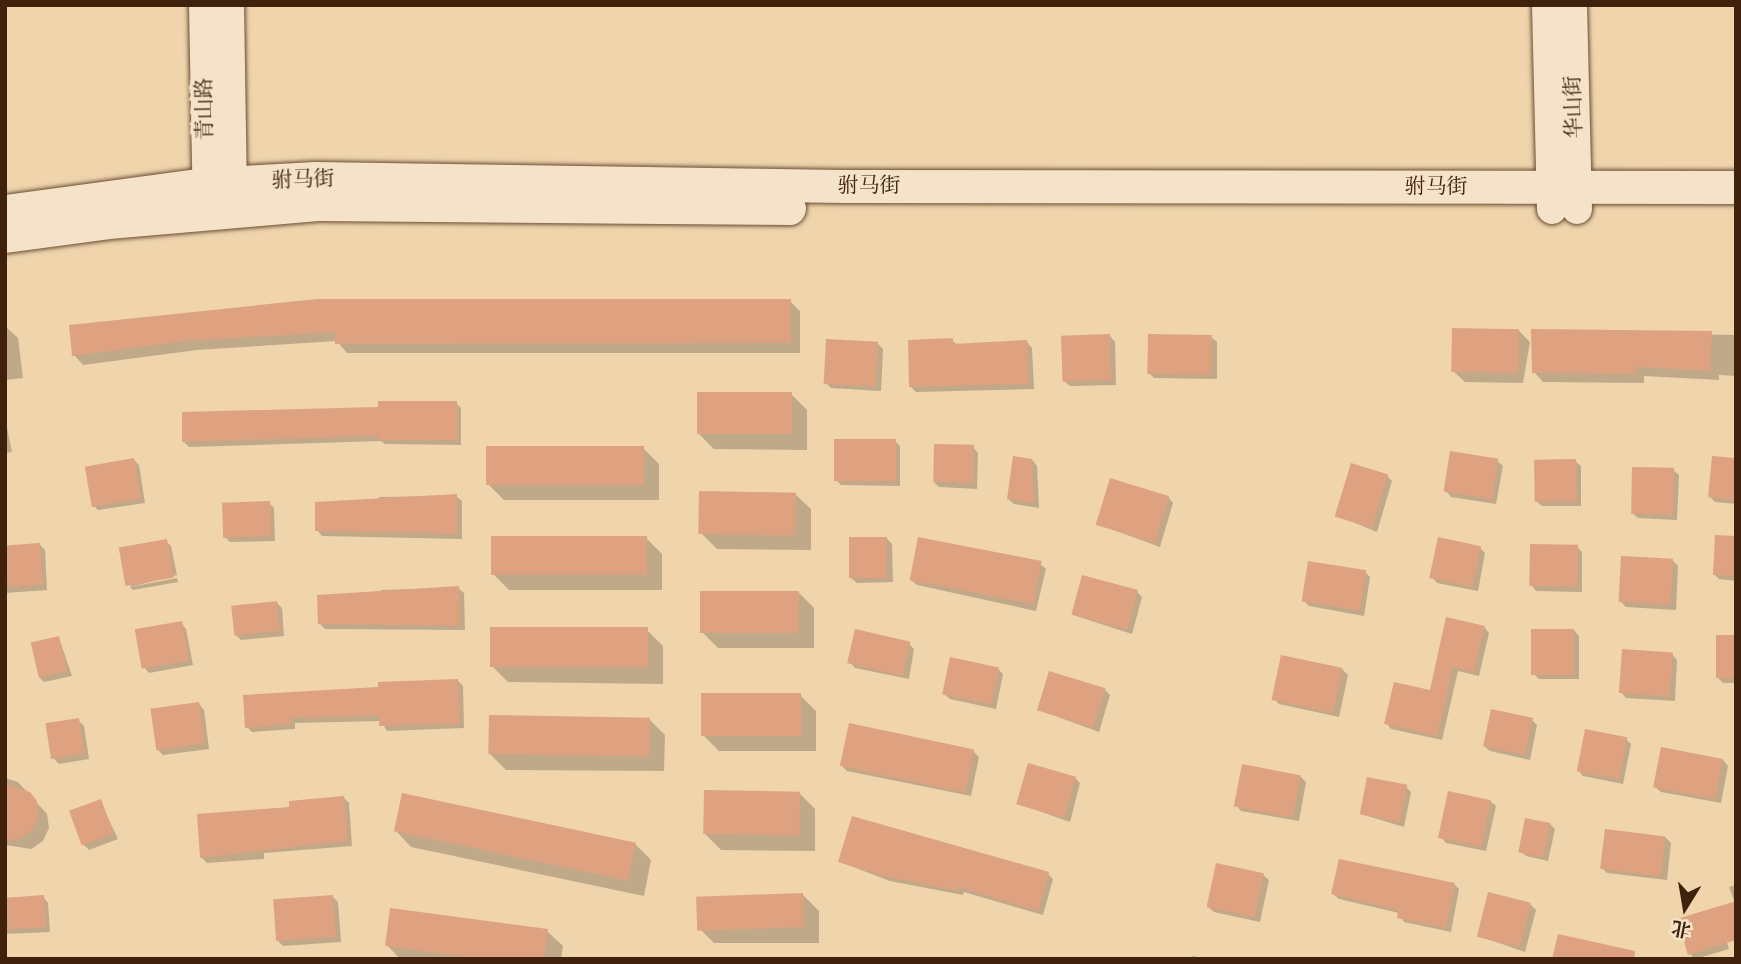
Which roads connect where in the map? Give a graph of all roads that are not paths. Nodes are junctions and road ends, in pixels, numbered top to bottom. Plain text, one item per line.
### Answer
1 (204, 5) edge
2 (229, 5) edge
3 (1547, 5) edge
4 (1572, 5) edge
5 (1736, 187) edge
6 (220, 198) junction
7 (1564, 198) junction
8 (1736, 209) edge
9 (5, 211) edge
10 (5, 236) edge

1 - 6 street, 青山路
2 - 6 street, 青山路
3 - 7 street, 华山街
4 - 7 street, 华山街
5 - 7 main road, 驸马街
6 - 7 main road, 驸马街
6 - 9 main road, 驸马街
6 - 10 main road, 驸马街
7 - 8 main road, 驸马街

